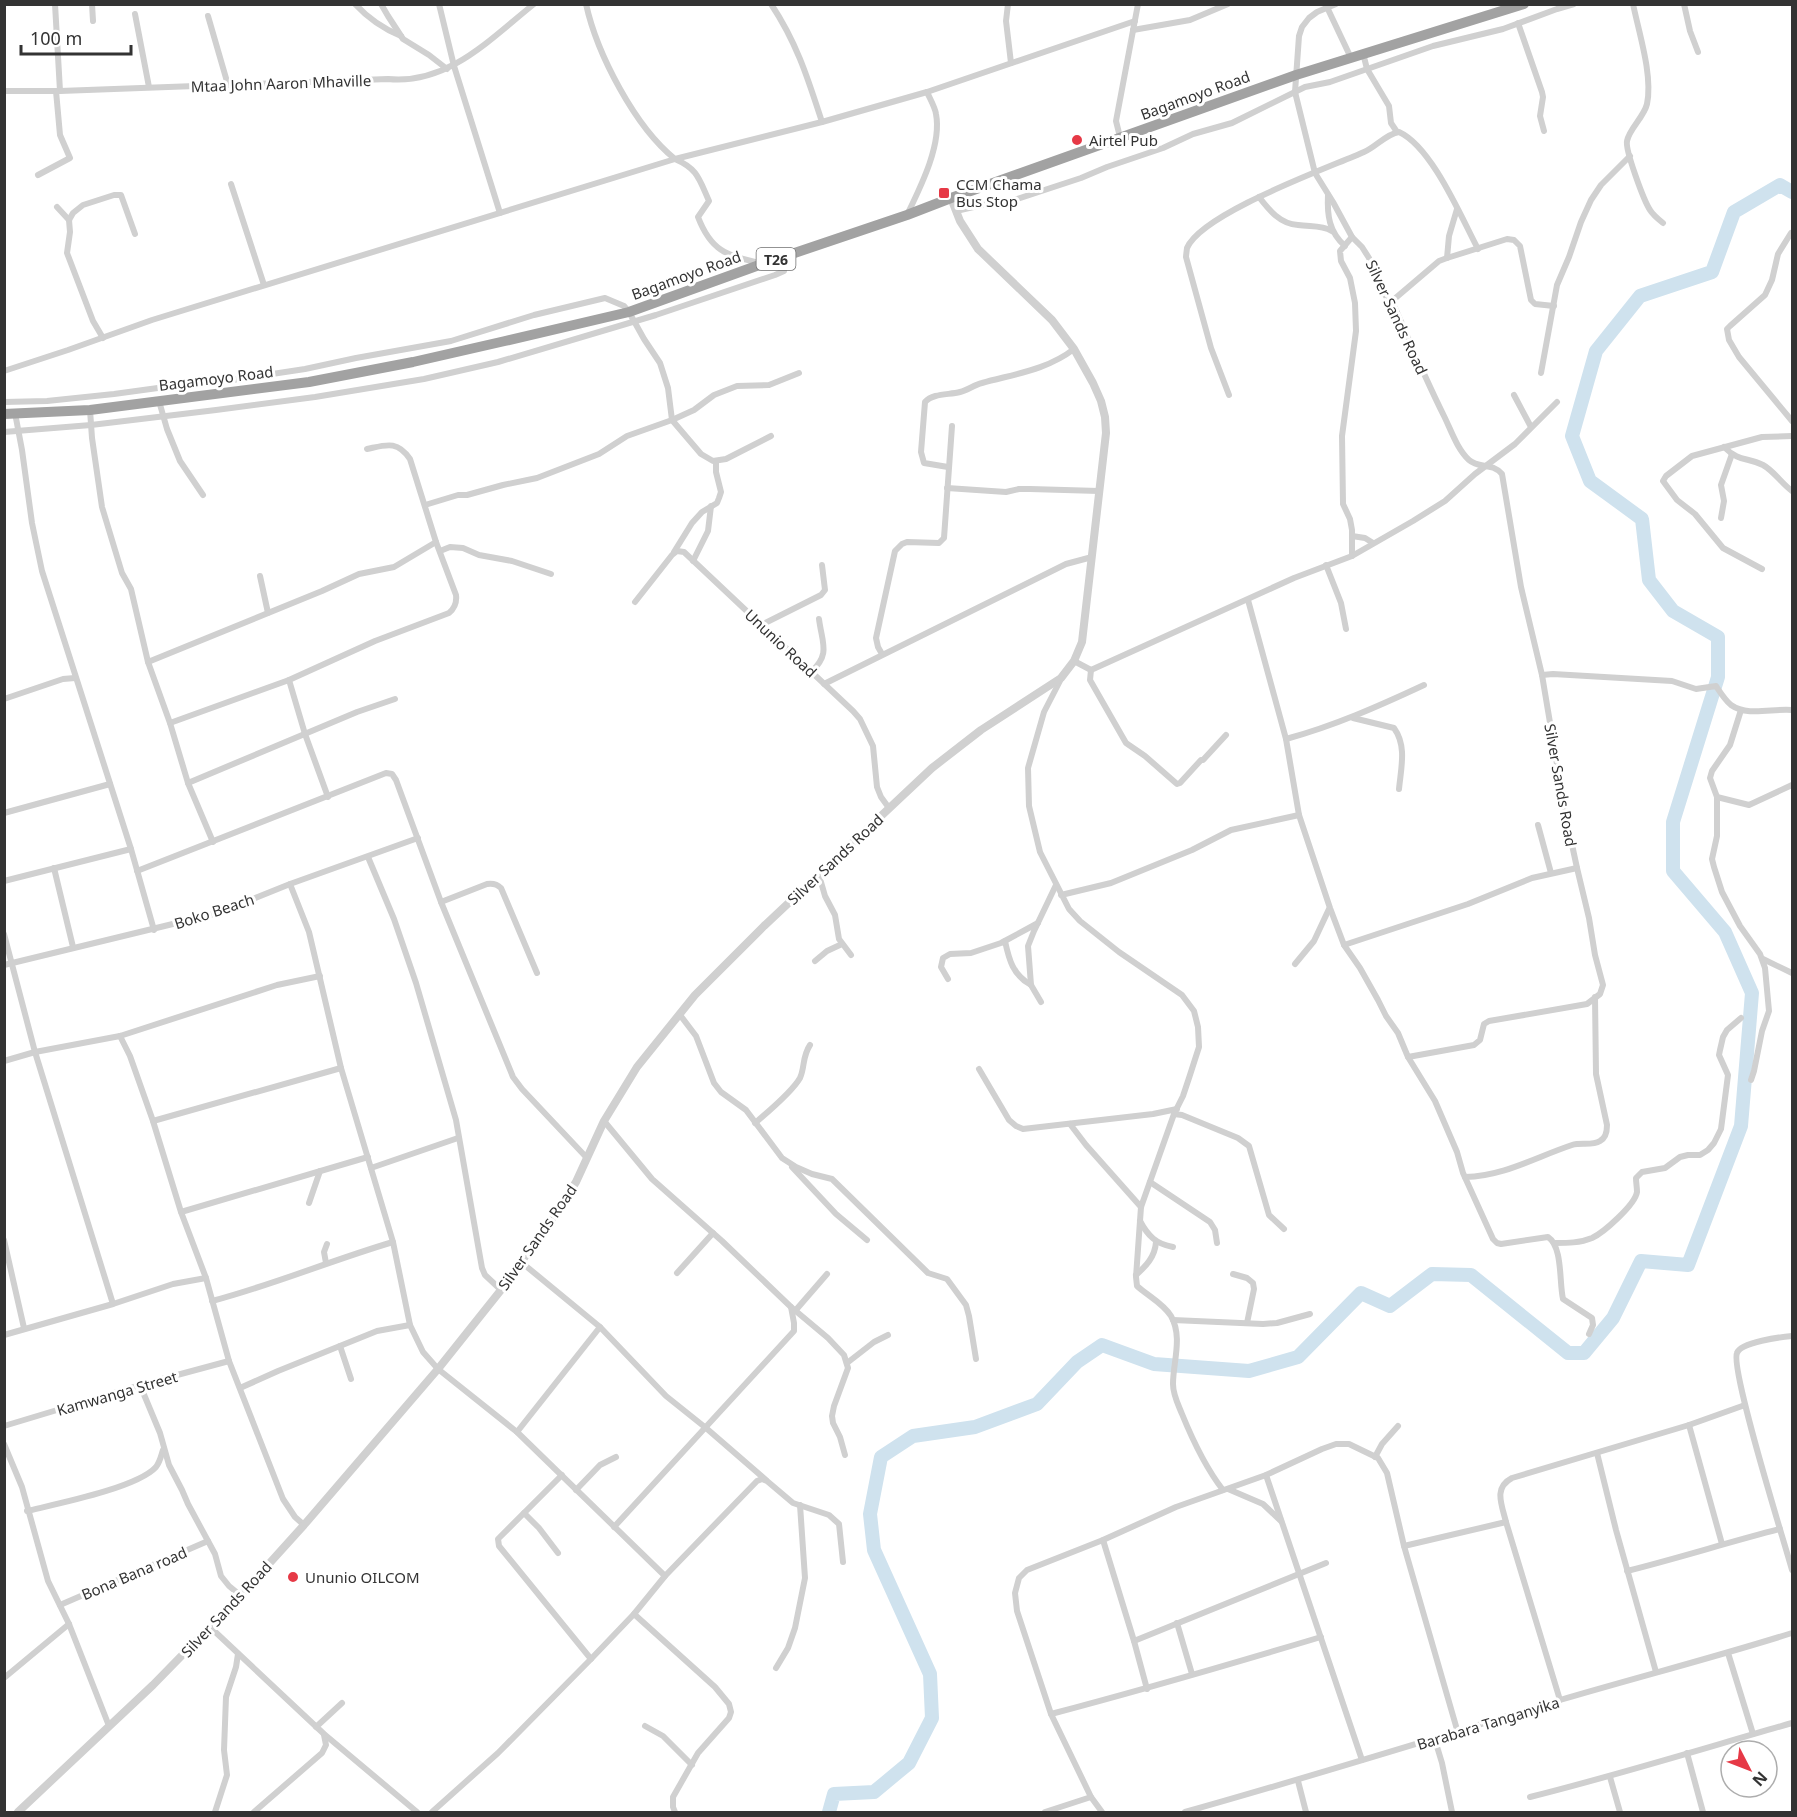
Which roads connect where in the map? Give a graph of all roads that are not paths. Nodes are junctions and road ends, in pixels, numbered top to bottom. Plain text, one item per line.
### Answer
1 (55, 4) edge
2 (92, 4) edge
3 (355, 4) edge
4 (439, 4) edge
5 (534, 4) edge
6 (586, 4) edge
7 (771, 4) edge
8 (1008, 4) edge
9 (1138, 4) edge
10 (1145, 4) edge
11 (1228, 4) edge
12 (1336, 4) edge
13 (1524, 4) edge
14 (1574, 4) edge
15 (1633, 4) edge
16 (1684, 4) edge
17 (383, 5) edge
18 (1326, 6) edge
19 (1137, 13) junction
20 (135, 14) dead end
21 (208, 16) dead end
22 (93, 21) dead end
23 (1135, 21) junction
24 (1518, 23) junction
25 (1133, 30) junction
26 (401, 36) junction
27 (1698, 52) dead end
28 (1363, 53) junction
29 (1352, 58) junction
30 (1011, 63) junction
31 (454, 66) junction
32 (447, 69) junction
33 (1367, 69) junction
34 (1296, 75) junction
35 (228, 85) junction
36 (149, 87) junction
37 (4, 91) edge
38 (58, 91) junction
39 (927, 92) junction
40 (1295, 92) junction
41 (822, 122) junction
42 (1544, 131) dead end
43 (1396, 132) junction
44 (1120, 137) junction
45 (1630, 156) junction
46 (675, 159) junction
47 (1315, 174) junction
48 (38, 175) dead end
49 (231, 184) dead end
50 (1328, 195) junction
51 (1259, 197) junction
52 (951, 198) junction
53 (57, 207) dead end
54 (1457, 208) junction
55 (956, 212) junction
56 (500, 213) junction
57 (907, 215) junction
58 (69, 220) junction
59 (1663, 223) dead end
60 (1332, 231) junction
61 (1791, 233) dead end
62 (135, 234) dead end
63 (1352, 237) junction
64 (1345, 246) junction
65 (1478, 249) junction
66 (782, 257) junction
67 (1447, 258) junction
68 (762, 264) junction
69 (264, 285) junction
70 (1392, 301) junction
71 (1554, 306) junction
72 (632, 317) junction
73 (103, 338) junction
74 (410, 349) junction
75 (1074, 349) junction
76 (414, 362) junction
77 (4, 371) edge
78 (799, 373) dead end
79 (1541, 373) dead end
80 (1229, 395) dead end
81 (1514, 395) dead end
82 (159, 400) junction
83 (4, 402) edge
84 (1557, 402) dead end
85 (90, 410) junction
86 (10, 414) edge
87 (163, 416) junction
88 (672, 420) junction
89 (1792, 421) edge
90 (91, 425) junction
91 (952, 426) dead end
92 (1531, 427) junction
93 (4, 432) edge
94 (17, 432) junction
95 (771, 436) dead end
96 (1792, 436) edge
97 (1724, 447) junction
98 (367, 449) dead end
99 (1731, 454) junction
100 (716, 461) junction
101 (1485, 465) junction
102 (948, 466) junction
103 (947, 488) junction
104 (1099, 491) junction
105 (1792, 491) edge
106 (202, 495) dead end
107 (425, 505) junction
108 (711, 506) junction
109 (1721, 518) dead end
110 (1352, 536) junction
111 (436, 542) junction
112 (1373, 543) junction
113 (440, 551) junction
114 (672, 555) junction
115 (1352, 556) junction
116 (1092, 557) junction
117 (693, 561) junction
118 (1326, 565) junction
119 (822, 566) dead end
120 (1762, 569) dead end
121 (551, 573) dead end
122 (260, 576) dead end
123 (1248, 600) junction
124 (635, 602) dead end
125 (268, 613) junction
126 (819, 620) dead end
127 (761, 625) junction
128 (1346, 629) dead end
129 (882, 654) junction
130 (1074, 661) junction
131 (148, 662) junction
132 (1090, 669) junction
133 (811, 672) junction
134 (1542, 675) junction
135 (75, 678) junction
136 (1061, 678) junction
137 (289, 680) junction
138 (824, 684) junction
139 (1424, 685) dead end
140 (4, 699) edge
141 (395, 699) dead end
142 (1741, 710) junction
143 (1792, 710) edge
144 (1352, 718) junction
145 (170, 723) junction
146 (305, 734) junction
147 (1226, 735) dead end
148 (1286, 739) junction
149 (188, 783) junction
150 (110, 784) junction
151 (1792, 785) edge
152 (1399, 789) dead end
153 (328, 797) junction
154 (1717, 797) junction
155 (889, 808) junction
156 (4, 813) edge
157 (1299, 815) junction
158 (1538, 825) dead end
159 (418, 838) junction
160 (213, 842) junction
161 (131, 849) junction
162 (368, 857) junction
163 (54, 868) junction
164 (1577, 868) junction
165 (137, 871) junction
166 (1551, 873) junction
167 (816, 876) junction
168 (4, 881) edge
169 (290, 884) junction
170 (1056, 885) junction
171 (1061, 895) junction
172 (441, 902) junction
173 (1330, 908) junction
174 (1038, 923) junction
175 (154, 930) junction
176 (4, 934) edge
177 (1005, 941) junction
178 (842, 944) junction
179 (1344, 945) junction
180 (73, 947) junction
181 (851, 955) dead end
182 (1763, 959) junction
183 (815, 961) dead end
184 (8, 964) edge
185 (1295, 964) dead end
186 (537, 973) dead end
187 (1792, 974) edge
188 (320, 976) junction
189 (948, 979) dead end
190 (1031, 985) junction
191 (1598, 996) junction
192 (1041, 1002) dead end
193 (680, 1015) junction
194 (1741, 1018) dead end
195 (120, 1036) junction
196 (810, 1045) dead end
197 (35, 1052) junction
198 (1408, 1057) junction
199 (4, 1061) edge
200 (341, 1068) junction
201 (979, 1070) dead end
202 (1750, 1080) dead end
203 (1176, 1112) junction
204 (153, 1121) junction
205 (603, 1122) junction
206 (755, 1123) junction
207 (1070, 1124) junction
208 (458, 1138) junction
209 (368, 1156) junction
210 (587, 1158) junction
211 (787, 1161) junction
212 (371, 1168) junction
213 (320, 1171) junction
214 (1465, 1177) junction
215 (1150, 1182) junction
216 (309, 1203) dead end
217 (1141, 1207) junction
218 (181, 1212) junction
219 (1140, 1220) junction
220 (1284, 1229) dead end
221 (713, 1233) junction
222 (5, 1240) edge
223 (867, 1240) dead end
224 (393, 1242) junction
225 (1156, 1242) junction
226 (1218, 1243) dead end
227 (327, 1244) dead end
228 (1555, 1244) junction
229 (1173, 1247) dead end
230 (521, 1262) junction
231 (326, 1263) junction
232 (677, 1273) dead end
233 (827, 1274) dead end
234 (1233, 1274) dead end
235 (1136, 1275) junction
236 (206, 1278) junction
237 (501, 1290) junction
238 (212, 1301) junction
239 (113, 1304) junction
240 (793, 1309) junction
241 (1310, 1314) dead end
242 (1173, 1320) junction
243 (1247, 1323) junction
244 (410, 1324) junction
245 (600, 1327) junction
246 (24, 1328) junction
247 (1589, 1334) dead end
248 (4, 1335) edge
249 (888, 1335) dead end
250 (1792, 1336) edge
251 (340, 1346) junction
252 (976, 1359) dead end
253 (229, 1361) junction
254 (847, 1363) junction
255 (438, 1369) junction
256 (351, 1379) dead end
257 (140, 1385) junction
258 (240, 1388) junction
259 (1745, 1405) junction
260 (1689, 1425) junction
261 (4, 1426) edge
262 (1398, 1426) dead end
263 (706, 1428) junction
264 (517, 1432) junction
265 (4, 1444) edge
266 (164, 1449) junction
267 (1597, 1453) junction
268 (845, 1455) dead end
269 (616, 1457) dead end
270 (1375, 1457) junction
271 (154, 1468) junction
272 (171, 1468) junction
273 (562, 1475) junction
274 (1266, 1475) junction
275 (767, 1480) junction
276 (576, 1490) junction
277 (1226, 1490) junction
278 (800, 1505) junction
279 (27, 1510) junction
280 (524, 1513) junction
281 (1282, 1521) junction
282 (1506, 1522) junction
283 (304, 1525) junction
284 (614, 1527) junction
285 (1780, 1529) junction
286 (1103, 1540) junction
287 (208, 1541) junction
288 (1722, 1544) junction
289 (1404, 1546) junction
290 (558, 1553) dead end
291 (843, 1562) dead end
292 (1326, 1563) dead end
293 (1627, 1570) junction
294 (1792, 1570) edge
295 (1300, 1572) junction
296 (665, 1576) junction
297 (240, 1595) junction
298 (60, 1605) junction
299 (634, 1614) junction
300 (1177, 1623) junction
301 (69, 1624) junction
302 (210, 1627) junction
303 (1792, 1633) edge
304 (1321, 1637) junction
305 (1134, 1641) junction
306 (1728, 1653) junction
307 (238, 1654) junction
308 (591, 1659) junction
309 (776, 1668) dead end
310 (1656, 1672) junction
311 (1192, 1674) junction
312 (4, 1678) edge
313 (1147, 1689) junction
314 (1560, 1700) junction
315 (342, 1703) dead end
316 (1051, 1714) junction
317 (1792, 1723) edge
318 (109, 1726) junction
319 (645, 1726) dead end
320 (316, 1727) junction
321 (1458, 1733) junction
322 (324, 1734) junction
323 (1753, 1734) junction
324 (1435, 1740) junction
325 (1687, 1753) junction
326 (1362, 1760) junction
327 (692, 1765) junction
328 (1610, 1777) junction
329 (1299, 1781) junction
330 (1091, 1797) junction
331 (1530, 1797) dead end
332 (1215, 1809) edge
333 (18, 1812) edge
334 (215, 1812) edge
335 (254, 1812) edge
336 (417, 1812) edge
337 (432, 1812) edge
338 (675, 1812) edge
339 (1045, 1812) edge
340 (1102, 1812) edge
341 (1185, 1812) edge
342 (1306, 1812) edge
343 (1452, 1812) edge
344 (1620, 1812) edge
345 (1703, 1812) edge

1 - 38 street
2 - 22 street
3 - 26 street
4 - 31 street
5 - 31 street, Mtaa John Aaron Mhaville
6 - 46 street
7 - 41 street
8 - 30 street
9 - 19 street
10 - 19 street
11 - 25 street
12 - 18 street, Silver Sands Road
13 - 28 highway, Bagamoyo Road / T26
14 - 24 street
15 - 45 street
16 - 27 street
17 - 26 street
18 - 29 street
18 - 34 street, Silver Sands Road
19 - 23 street
20 - 36 street
21 - 35 street
23 - 25 street
23 - 30 street
24 - 33 street
24 - 42 street
25 - 44 street
26 - 32 street
28 - 29 highway, Bagamoyo Road / T26
28 - 33 street
29 - 34 highway, Bagamoyo Road / T26
30 - 39 street
31 - 32 street, Mtaa John Aaron Mhaville
31 - 56 street
32 - 35 street, Mtaa John Aaron Mhaville
33 - 40 street
33 - 43 street
34 - 40 street, Silver Sands Road
34 - 44 highway, Bagamoyo Road / T26
35 - 36 street, Mtaa John Aaron Mhaville
36 - 38 street, Mtaa John Aaron Mhaville
37 - 38 street, Mtaa John Aaron Mhaville
38 - 48 street
39 - 41 street
39 - 57 street
40 - 47 street, Silver Sands Road
40 - 55 street
41 - 46 street
43 - 47 street
43 - 54 street
44 - 52 highway, Bagamoyo Road / T26
45 - 59 street
45 - 71 street
46 - 56 street
46 - 68 street
47 - 50 street, Silver Sands Road
47 - 51 street
49 - 69 street
50 - 60 street
50 - 63 street, Silver Sands Road
51 - 60 street
51 - 80 street
52 - 55 street, Silver Sands Road
52 - 57 highway, Bagamoyo Road / T26
53 - 58 street
54 - 65 street
54 - 67 street
55 - 75 street, Silver Sands Road
56 - 69 street
57 - 66 highway, Bagamoyo Road / T26
58 - 62 street
58 - 73 street
60 - 64 street
61 - 89 street
63 - 64 street
63 - 70 street, Silver Sands Road
64 - 110 street
65 - 67 street
65 - 71 street
66 - 68 highway, Bagamoyo Road / T26
66 - 72 street
67 - 70 street
68 - 72 highway, Bagamoyo Road / T26
69 - 73 street
70 - 101 street, Silver Sands Road
71 - 79 street
72 - 74 street
72 - 76 highway, Bagamoyo Road / T26
72 - 87 street
72 - 88 street
73 - 77 street
74 - 76 street
74 - 83 street
75 - 102 street
75 - 104 street, Silver Sands Road
76 - 82 highway, Bagamoyo Road / T26
78 - 88 street
81 - 92 street
82 - 85 highway, Bagamoyo Road / T26
82 - 87 street
84 - 92 street
85 - 86 highway, Bagamoyo Road / T26
85 - 90 street
86 - 94 street
87 - 90 street
87 - 106 street
88 - 100 street
88 - 107 street
90 - 94 street
90 - 131 street
91 - 102 street
92 - 101 street
93 - 94 street
94 - 135 street
95 - 100 street
96 - 97 street
97 - 99 street
97 - 120 street
98 - 107 street
99 - 105 street
99 - 109 street
100 - 108 street
101 - 112 street
101 - 134 street, Silver Sands Road
102 - 103 street
103 - 104 street
103 - 129 street
104 - 116 street, Silver Sands Road
107 - 111 street
108 - 114 street
108 - 117 street
110 - 112 street
110 - 115 street
111 - 113 street
111 - 125 street
112 - 115 street
113 - 121 street
113 - 137 street
114 - 117 street, Ununio Road
114 - 124 street
115 - 118 street
116 - 129 street
116 - 130 street, Silver Sands Road
117 - 127 street, Ununio Road
118 - 123 street
118 - 128 street
119 - 127 street
122 - 125 street
123 - 132 street
123 - 148 street
125 - 131 street
126 - 133 street
127 - 133 street, Ununio Road
129 - 138 street
130 - 132 street
130 - 136 street, Silver Sands Road
131 - 145 street
132 - 147 street
133 - 138 street, Ununio Road
134 - 142 street
134 - 164 street, Silver Sands Road
135 - 140 street
135 - 150 street
136 - 155 street, Silver Sands Road
136 - 170 street
137 - 145 street
137 - 146 street
138 - 155 street, Ununio Road
139 - 144 street
141 - 146 street
142 - 143 street
142 - 154 street
144 - 148 street
144 - 152 street
145 - 149 street
146 - 149 street
146 - 153 street
148 - 157 street
149 - 160 street
150 - 156 street
150 - 161 street
151 - 154 street
153 - 159 street
153 - 160 street
154 - 182 street
155 - 167 street, Silver Sands Road
157 - 171 street
157 - 173 street
158 - 166 street
159 - 162 street, Boko Beach
159 - 172 street
160 - 165 street
161 - 163 street
161 - 165 street
162 - 169 street, Boko Beach
162 - 208 street
163 - 168 street
163 - 180 street
164 - 166 street
164 - 191 street, Silver Sands Road
165 - 175 street
166 - 179 street
167 - 178 street
167 - 193 street, Silver Sands Road
169 - 175 street, Boko Beach
169 - 188 street
170 - 171 street
170 - 174 street
171 - 203 street
172 - 186 street
172 - 210 street
173 - 179 street
173 - 185 street
174 - 177 street
174 - 190 street
175 - 180 street, Boko Beach
176 - 184 street
177 - 189 street
177 - 190 street
178 - 181 street
178 - 183 street
179 - 198 street
180 - 184 street, Boko Beach
182 - 187 street
182 - 202 street
184 - 197 street
188 - 195 street
188 - 200 street
190 - 192 street
191 - 198 street
191 - 214 street, Silver Sands Road
193 - 205 street, Silver Sands Road
193 - 206 street
194 - 228 street
195 - 197 street
195 - 204 street
196 - 206 street
197 - 199 street
197 - 239 street
198 - 214 street
200 - 204 street
200 - 209 street
201 - 207 street
203 - 207 street
203 - 215 street
203 - 220 street
204 - 218 street
205 - 210 street, Silver Sands Road
205 - 221 street
206 - 211 street
207 - 217 street
208 - 212 street
208 - 237 street
209 - 212 street
209 - 213 street
210 - 230 street, Silver Sands Road
211 - 223 street
211 - 252 street
212 - 224 street
213 - 216 street
213 - 218 street
214 - 228 street
215 - 217 street
215 - 226 street
217 - 219 street
218 - 236 street
219 - 225 street
219 - 235 street
221 - 232 street
221 - 240 street
222 - 246 street
224 - 231 street
224 - 244 street
225 - 229 street
225 - 235 street
227 - 231 street
228 - 247 street
230 - 237 street, Silver Sands Road
230 - 245 street
231 - 238 street
233 - 240 street
234 - 243 street
235 - 242 street
236 - 238 street
236 - 239 street
237 - 255 street, Silver Sands Road
238 - 253 street
239 - 246 street
240 - 254 street
240 - 263 street
241 - 243 street
242 - 243 street
242 - 277 street
244 - 251 street
244 - 255 street
245 - 263 street
245 - 264 street
246 - 248 street
249 - 254 street
250 - 259 street
251 - 256 street
251 - 258 street
253 - 257 street, Kamwanga Street
253 - 258 street
254 - 268 street
255 - 264 street
255 - 283 street, Silver Sands Road
257 - 261 street, Kamwanga Street
257 - 266 street
258 - 283 street
259 - 260 street
259 - 285 street
260 - 267 street
260 - 288 street
262 - 270 street
263 - 275 street
263 - 284 street
264 - 273 street
265 - 279 street
266 - 271 street
266 - 272 street
267 - 282 street
267 - 293 street
269 - 276 street
270 - 274 street
270 - 289 street
271 - 272 street
271 - 279 street
272 - 287 street
273 - 276 street
273 - 280 street
274 - 277 street
274 - 281 street
275 - 278 street
275 - 296 street
276 - 284 street
277 - 281 street
277 - 286 street
278 - 291 street
278 - 309 street
279 - 298 street
280 - 290 street
280 - 308 street
281 - 295 street
282 - 289 street
282 - 314 street
283 - 297 street, Silver Sands Road
284 - 296 street
285 - 288 street
285 - 294 street
286 - 305 street
286 - 316 street
287 - 297 street
287 - 298 street, Bona Bana road
288 - 293 street
289 - 321 street
292 - 295 street
293 - 310 street
295 - 300 street
295 - 304 street
296 - 299 street
297 - 302 street, Silver Sands Road
298 - 301 street
299 - 308 street
299 - 327 street
300 - 305 street
300 - 311 street
301 - 312 street
301 - 318 street
302 - 307 street
302 - 318 street, Silver Sands Road
303 - 306 street, Barabara Tanganyika
304 - 311 street
304 - 326 street
305 - 313 street
306 - 310 street, Barabara Tanganyika
306 - 323 street
307 - 320 street
307 - 334 street
308 - 337 street
310 - 314 street, Barabara Tanganyika
311 - 313 street
313 - 316 street
314 - 321 street, Barabara Tanganyika
315 - 320 street
316 - 330 street
317 - 323 street
318 - 333 street, Silver Sands Road
319 - 327 street
320 - 322 street
321 - 324 street, Barabara Tanganyika
322 - 335 street
322 - 336 street
323 - 325 street
324 - 326 street, Barabara Tanganyika
324 - 343 street
325 - 328 street
325 - 345 street
326 - 329 street, Barabara Tanganyika
327 - 338 street
328 - 331 street
328 - 344 street
329 - 332 street, Barabara Tanganyika
329 - 342 street
330 - 339 street
330 - 340 street
332 - 341 street, Barabara Tanganyika

